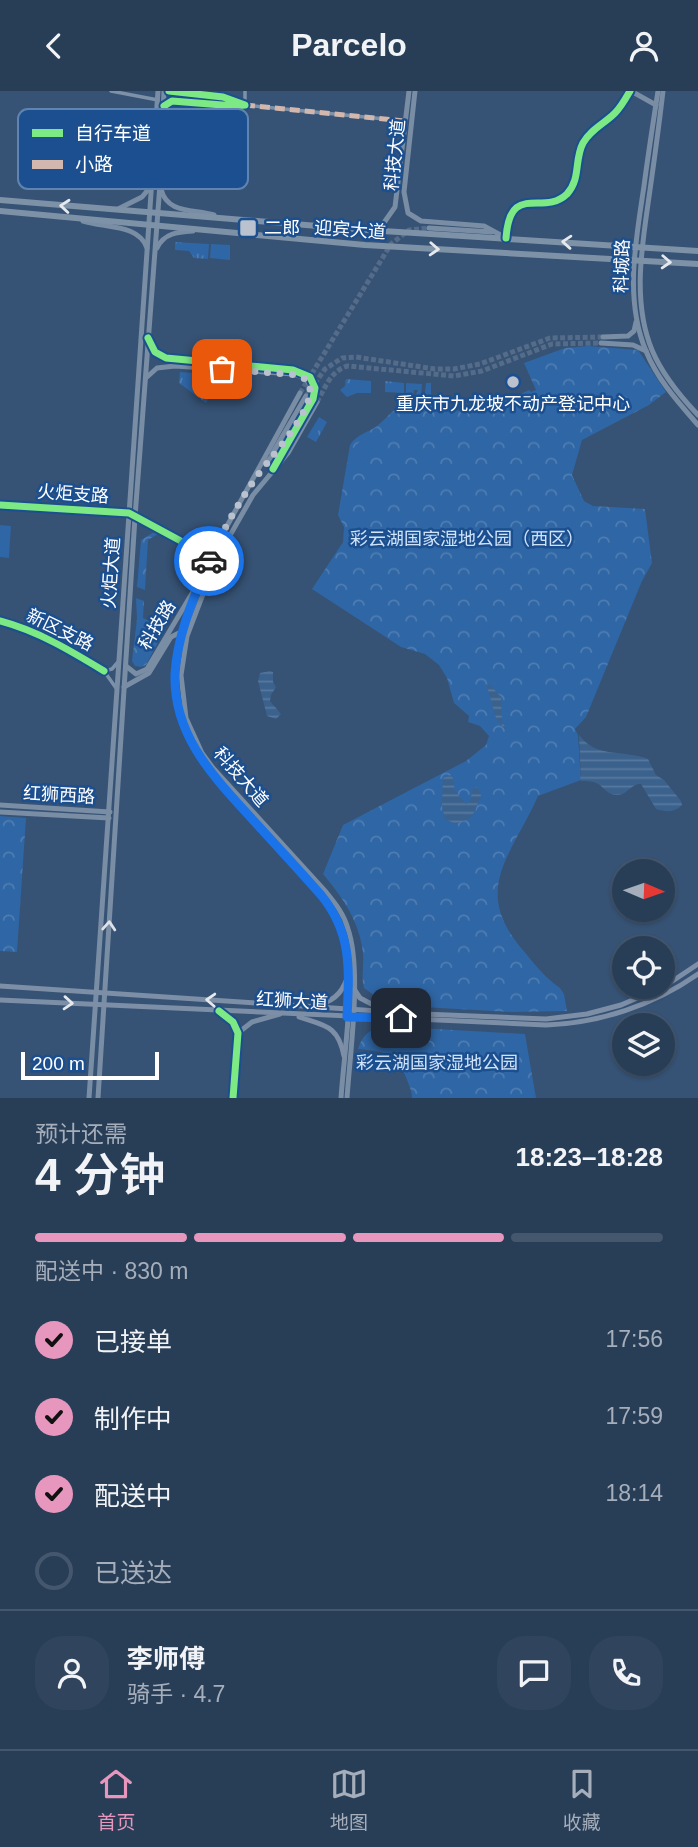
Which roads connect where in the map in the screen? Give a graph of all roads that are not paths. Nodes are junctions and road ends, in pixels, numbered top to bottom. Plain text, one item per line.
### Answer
1 (111, 91) edge
2 (158, 91) edge
3 (166, 91) edge
4 (245, 91) edge
5 (409, 91) edge
6 (415, 91) edge
7 (631, 91) edge
8 (658, 91) edge
9 (663, 91) edge
10 (158, 100) junction
11 (245, 105) junction
12 (656, 105) junction
13 (164, 106) junction
14 (158, 109) edge
15 (164, 109) edge
16 (405, 121) junction
17 (151, 189) edge
18 (156, 189) edge
19 (159, 189) edge
20 (0, 200) edge
21 (115, 210) junction
22 (0, 211) edge
23 (154, 212) junction
24 (208, 216) junction
25 (220, 217) junction
26 (73, 218) junction
27 (153, 226) junction
28 (429, 228) tunnel mouth
29 (367, 230) junction
30 (197, 231) junction
31 (495, 232) junction
32 (506, 238) junction
33 (607, 245) junction
34 (639, 247) junction
35 (698, 251) edge
36 (148, 257) junction
37 (566, 257) junction
38 (154, 261) junction
39 (638, 261) junction
40 (696, 264) edge
41 (637, 319) junction
42 (148, 338) junction
43 (646, 352) junction
44 (172, 360) junction
45 (167, 366) junction
46 (145, 380) junction
47 (317, 402) tunnel mouth
48 (698, 415) edge
49 (698, 425) edge
50 (267, 462) junction
51 (273, 469) junction
52 (243, 500) junction
53 (0, 505) edge
54 (129, 513) junction
55 (135, 517) junction
56 (213, 558) junction
57 (204, 573) junction
58 (0, 621) edge
59 (191, 624) junction
60 (183, 631) junction
61 (168, 641) junction
62 (178, 650) junction
63 (119, 660) junction
64 (125, 665) junction
65 (104, 671) junction
66 (124, 687) junction
67 (117, 689) junction
68 (0, 805) edge
69 (0, 811) edge
70 (109, 815) junction
71 (116, 815) junction
72 (698, 964) edge
73 (349, 972) junction
74 (698, 974) edge
75 (0, 986) edge
76 (354, 989) junction
77 (97, 993) junction
78 (105, 994) junction
79 (0, 1000) edge
80 (96, 1005) junction
81 (104, 1005) junction
82 (312, 1006) junction
83 (350, 1009) junction
84 (219, 1011) junction
85 (280, 1014) junction
86 (423, 1014) junction
87 (292, 1015) junction
88 (349, 1017) junction
89 (238, 1034) junction
90 (344, 1056) junction
91 (89, 1098) edge
92 (98, 1098) edge
93 (233, 1098) edge
94 (341, 1098) edge
95 (347, 1098) edge

1 - 10 street
2 - 10 main road, 火炬大道
3 - 11 street
3 - 13 main road, 火炬大道
4 - 11 street
5 - 16 main road, 科技大道
6 - 31 main road, 科技大道
7 - 12 main road
7 - 32 street
8 - 12 main road, 科城路
9 - 34 main road, 科城路
10 - 14 main road, 火炬大道
11 - 13 street
11 - 16 street
12 - 34 main road, 科城路
13 - 15 main road, 火炬大道
16 - 29 main road, 科技大道
17 - 21 main road
18 - 23 main road, 火炬大道
19 - 25 main road
21 -> 20 highway, 迎宾大道
21 - 23 highway, 迎宾大道
21 - 26 highway
22 - 26 highway, 迎宾大道
23 - 24 highway, 迎宾大道
23 - 27 main road, 火炬大道
24 - 25 highway, 迎宾大道
24 - 30 highway
25 - 29 highway, 迎宾大道
26 - 27 highway, 迎宾大道
26 - 36 main road
27 - 30 highway, 迎宾大道
27 - 36 main road, 火炬大道
27 - 38 main road, 火炬大道
28 - 31 main road, 科技大道
29 - 32 highway, 迎宾大道
30 -> 37 highway, 迎宾大道
30 - 38 main road
31 - 32 main road, 科技大道
33 -> 32 highway, 迎宾大道
33 - 34 highway, 迎宾大道
33 - 37 highway
34 - 35 highway, 迎宾大道
34 - 39 main road, 科城路
36 - 54 main road, 火炬大道
37 - 39 highway, 迎宾大道
38 - 42 main road, 火炬大道
39 -> 40 highway, 迎宾大道
39 - 41 main road, 科城路
39 - 48 main road, 科城路
41 - 43 main road, 科城路
41 - 43 main road
42 - 44 main road
42 - 46 main road, 火炬大道
43 - 49 main road, 科城路
44 - 45 main road
44 - 51 main road
45 - 46 main road
45 - 50 main road
46 - 55 main road, 火炬大道
47 - 51 main road, 科技大道
50 - 52 main road
50 - 52 main road, 科技大道
51 - 56 main road, 科技大道
52 - 56 main road, 科技大道
53 - 54 main road, 火炬支路
54 - 55 main road, 火炬支路
54 - 63 main road, 火炬大道
55 - 56 main road, 火炬支路
55 - 64 main road, 火炬大道
56 - 57 main road, 科技大道
56 - 59 main road, 科技大道
57 - 60 main road, 科技大道
57 - 64 main road, 科技路
58 - 65 street, 新区支路
59 - 60 main road, 科技路
59 - 76 main road, 科技大道
60 - 61 main road, 科技路
60 - 62 main road, 科技大道
61 - 62 main road
61 - 66 main road, 科技路
62 - 73 main road, 科技大道
63 - 65 street
63 - 67 main road, 火炬大道
64 - 66 main road, 火炬大道
65 - 67 street
66 - 71 main road, 火炬大道
67 - 70 main road, 火炬大道
68 - 70 main road, 红狮西路
69 - 70 main road, 红狮西路
70 - 71 main road, 红狮西路
70 - 77 main road, 火炬大道
78 -> 71 main road, 火炬大道
72 - 86 main road, 红狮大道
73 - 82 main road
73 - 83 main road, 科技大道
74 - 88 main road, 红狮大道
75 - 77 main road, 红狮大道
76 - 83 main road, 科技大道
76 - 86 main road
77 - 78 main road, 红狮大道
77 - 80 main road, 火炬大道
78 - 81 main road, 火炬大道
82 -> 78 main road, 红狮大道
79 -> 80 main road, 红狮大道
80 - 81 main road, 红狮大道
80 - 91 main road, 火炬大道
81 - 84 main road, 红狮大道
81 - 92 main road, 火炬大道
82 - 83 main road, 红狮大道
83 - 86 main road, 红狮大道
83 - 88 main road
84 - 85 main road, 红狮大道
84 - 89 main road
85 - 87 main road, 红狮大道
85 - 89 main road
87 - 88 main road, 红狮大道
87 - 90 main road
88 - 90 main road
88 - 95 main road
89 - 93 main road
90 - 94 main road

